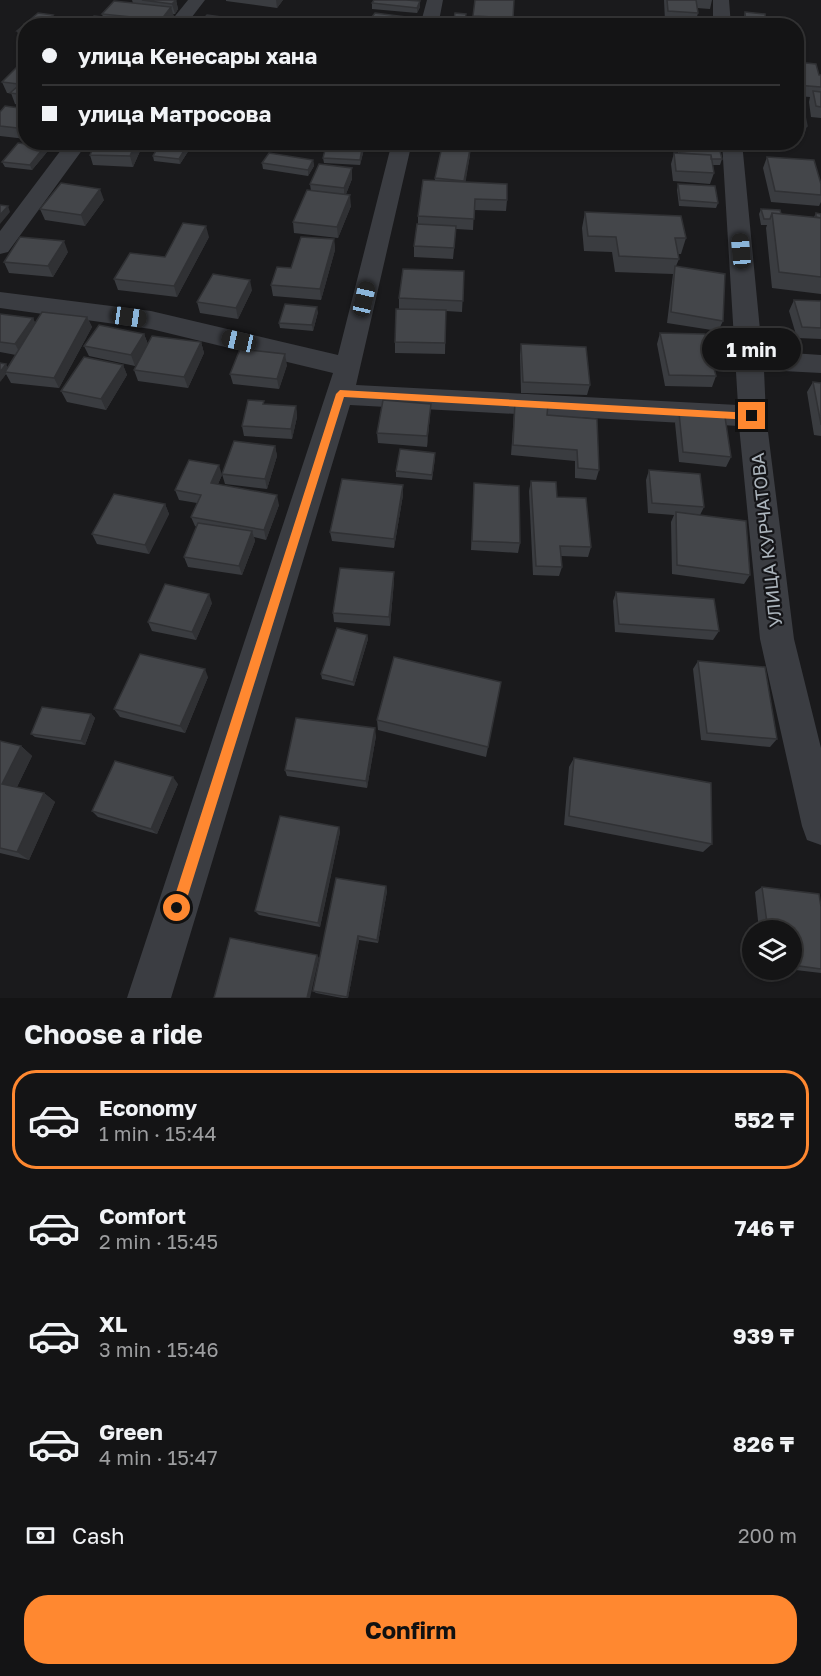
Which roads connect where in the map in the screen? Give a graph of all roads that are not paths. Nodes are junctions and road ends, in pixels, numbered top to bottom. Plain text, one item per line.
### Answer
1 (197, 0) edge
2 (435, 0) edge
3 (721, 0) edge
4 (182, 18) edge
5 (431, 18) edge
6 (722, 18) edge
7 (72, 150) edge
8 (400, 150) edge
9 (733, 150) edge
10 (0, 247) edge
11 (0, 300) edge
12 (750, 360) junction
13 (821, 364) edge
14 (344, 380) junction
15 (752, 416) junction
16 (821, 826) edge
17 (149, 998) edge

1 - 4 street
2 - 5 street
3 - 6 street
7 - 10 street
8 - 14 street
9 - 12 street, УЛИЦА КУРЧАТОВА
11 - 14 street
12 - 13 street
12 - 15 street, УЛИЦА КУРЧАТОВА
14 - 15 street
14 - 17 street
15 - 16 street, УЛИЦА КУРЧАТОВА

